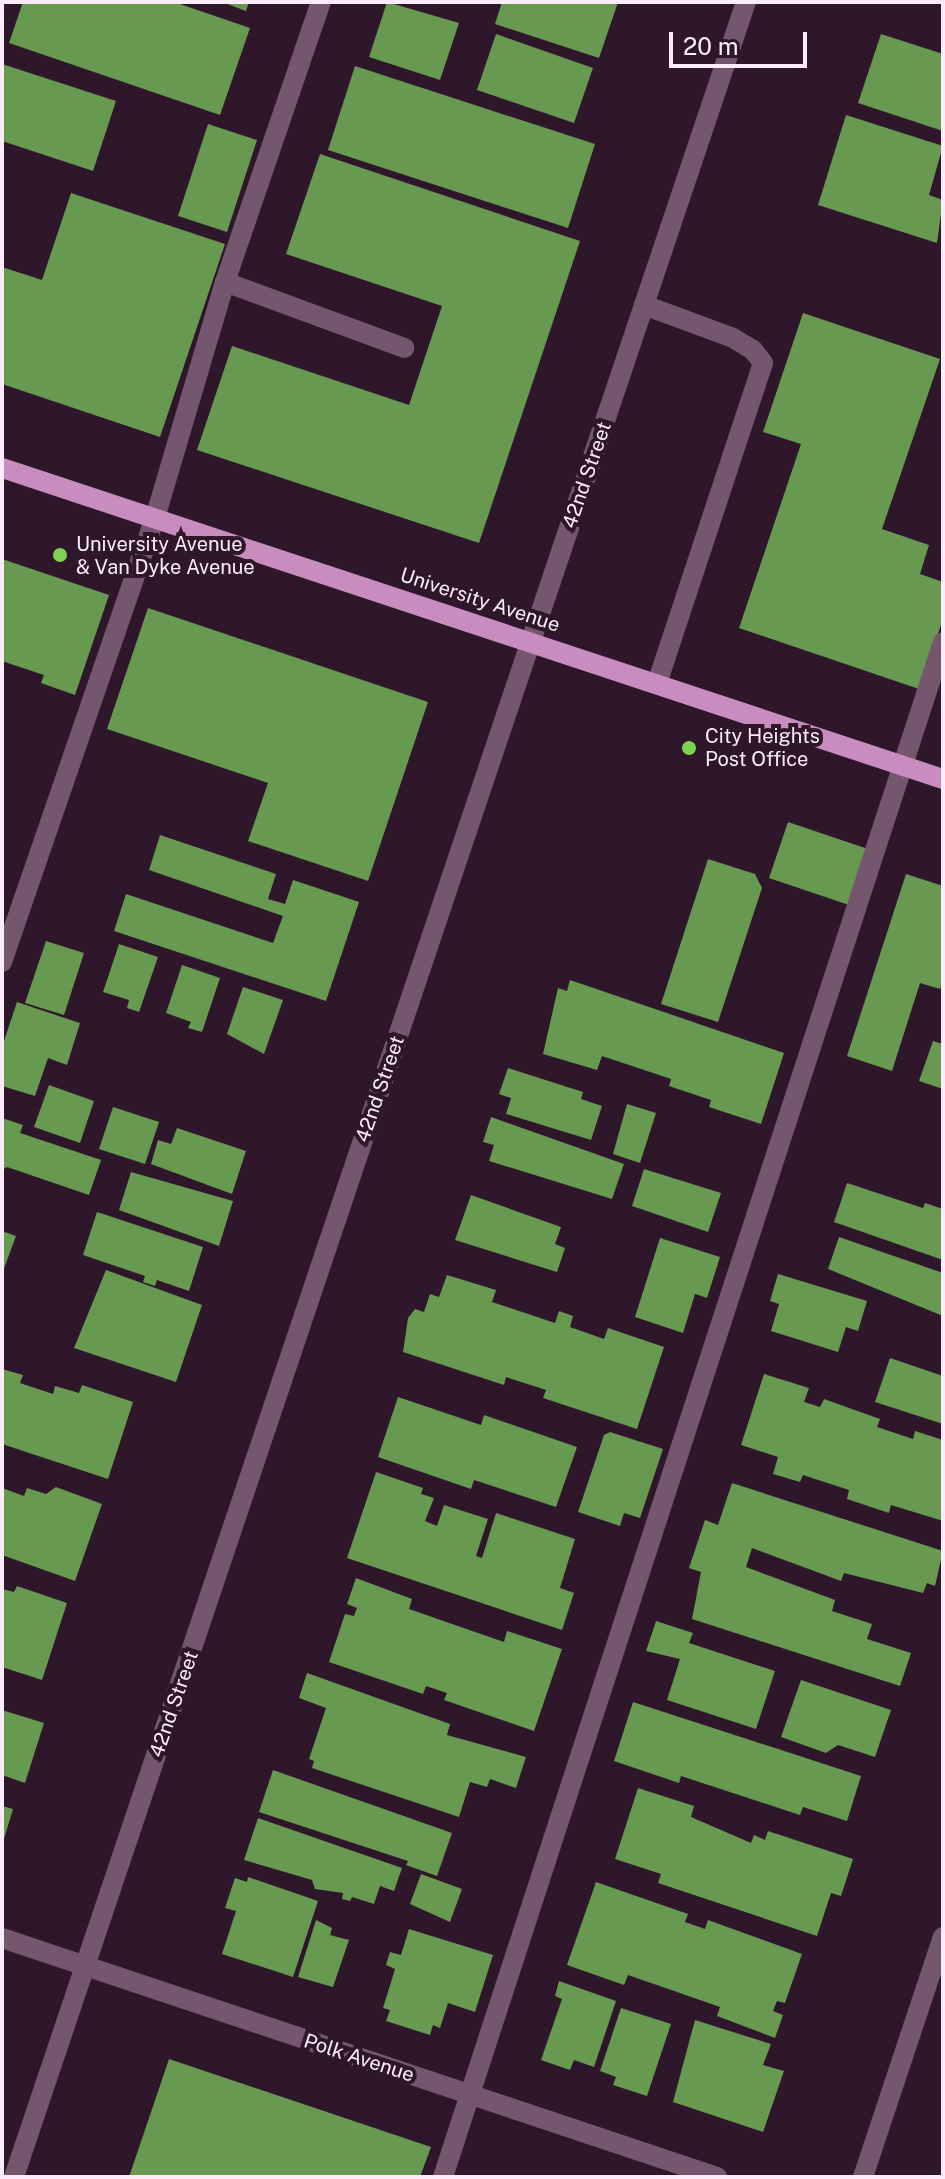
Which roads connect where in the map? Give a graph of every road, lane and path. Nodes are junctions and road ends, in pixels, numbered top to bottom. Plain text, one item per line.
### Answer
1 (321, 2) edge
2 (746, 2) edge
3 (225, 282) junction
4 (644, 305) junction
5 (404, 348) dead end
6 (2, 468) edge
7 (155, 518) junction
8 (531, 642) junction
9 (943, 642) edge
10 (657, 684) junction
11 (901, 766) junction
12 (943, 779) edge
13 (2, 962) edge
14 (943, 1937) edge
15 (2, 1938) edge
16 (85, 1966) junction
17 (471, 2095) junction
18 (14, 2177) edge
19 (443, 2177) edge
20 (717, 2177) edge
21 (863, 2177) edge

1 - 3 street
2 - 4 street, 42nd Street
3 - 5 street
3 - 7 street
4 - 8 street, 42nd Street
4 - 10 street
6 - 7 main road, University Avenue
7 - 8 main road, University Avenue
7 - 13 street
8 - 10 main road, University Avenue
8 - 16 street, 42nd Street
9 - 11 street
10 - 11 main road, University Avenue
11 - 12 main road, University Avenue
11 - 17 street
14 - 21 street
15 - 16 street, Polk Avenue
16 - 17 street, Polk Avenue
16 - 18 street, 42nd Street
17 - 19 street
17 - 20 street, Polk Avenue

